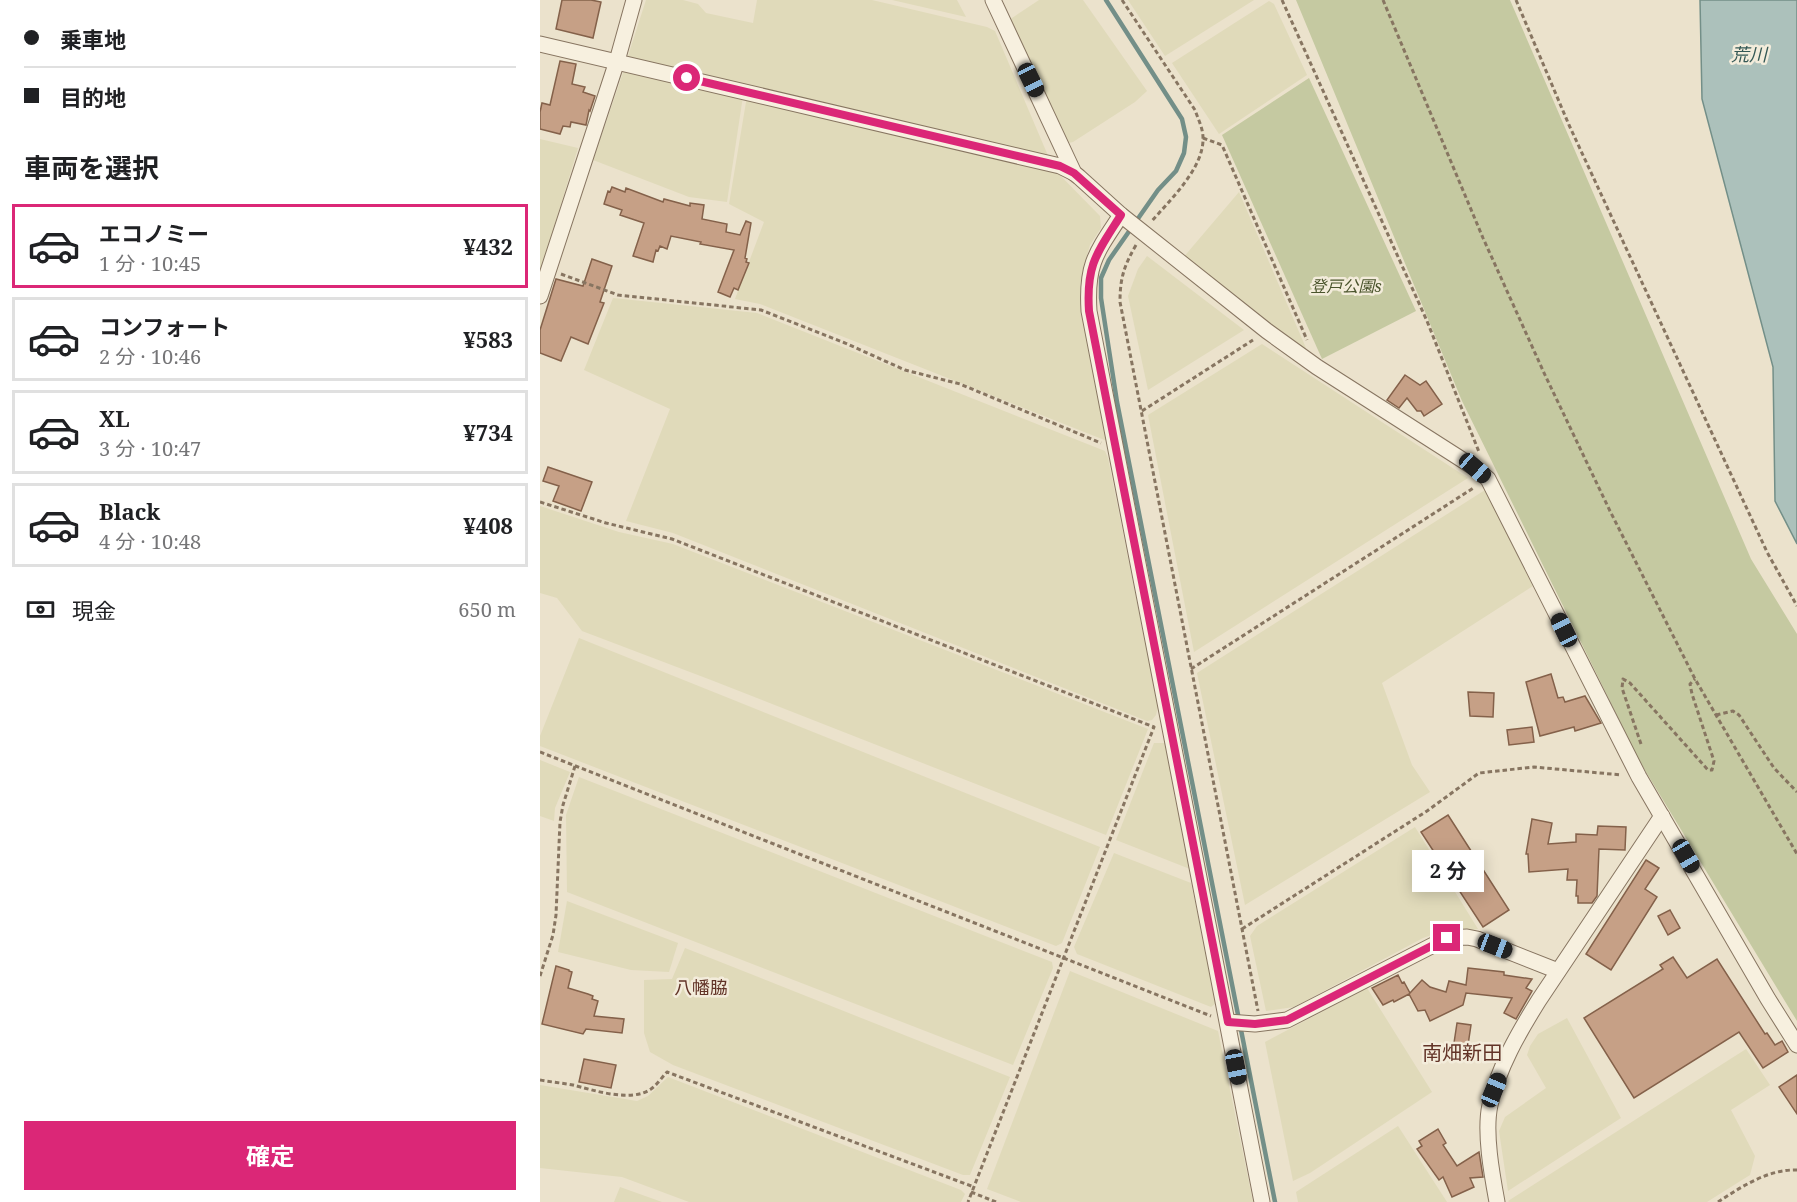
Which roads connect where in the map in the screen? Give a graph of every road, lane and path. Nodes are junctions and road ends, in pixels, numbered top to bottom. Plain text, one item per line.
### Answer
1 (634, 0) edge
2 (993, 0) edge
3 (1122, 0) edge
4 (1282, 0) edge
5 (1383, 0) edge
6 (1516, 0) edge
7 (540, 44) edge
8 (617, 61) junction
9 (1203, 138) junction
10 (1074, 173) junction
11 (1121, 215) junction
12 (1144, 232) junction
13 (548, 270) junction
14 (540, 296) edge
15 (1267, 331) junction
16 (1307, 340) dead end
17 (1142, 411) junction
18 (1115, 449) junction
19 (1488, 479) junction
20 (540, 502) edge
21 (1797, 606) edge
22 (1190, 670) junction
23 (1695, 679) junction
24 (1716, 715) junction
25 (540, 752) edge
26 (1644, 752) dead end
27 (575, 766) junction
28 (1639, 777) junction
29 (1797, 792) edge
30 (1662, 816) junction
31 (1797, 854) edge
32 (1242, 929) junction
33 (1063, 958) junction
34 (1558, 971) junction
35 (540, 976) edge
36 (1231, 1023) junction
37 (1258, 1023) junction
38 (1797, 1045) edge
39 (540, 1080) edge
40 (1797, 1170) edge
41 (974, 1187) junction
42 (971, 1192) junction
43 (968, 1202) edge
44 (996, 1202) edge
45 (1262, 1202) edge
46 (1497, 1202) edge
47 (1718, 1202) edge

1 - 8 street
2 - 10 street
3 - 9 path
4 - 19 path
5 - 23 path
6 - 21 path
7 - 8 street
8 - 10 street
8 - 13 street
9 - 12 path
9 - 16 path
10 - 11 street
11 - 12 street
11 - 18 street
12 - 15 street
12 - 17 path
13 - 14 street
13 - 18 path
15 - 17 path
15 - 19 street
17 - 22 path
18 - 36 street
19 - 22 path
19 - 28 street
20 - 33 path
22 - 32 path
23 - 24 path
23 - 26 path
24 - 29 path
24 - 31 path
25 - 27 path
27 - 33 path
27 - 35 path
28 - 30 street
28 - 32 path
30 - 34 street
30 - 38 street
32 - 37 path
33 - 36 path
33 - 41 path
34 - 37 street
34 - 46 street
36 - 37 street
36 - 45 street
39 - 41 path
40 - 47 path
41 - 42 path
42 - 43 path
42 - 44 path

